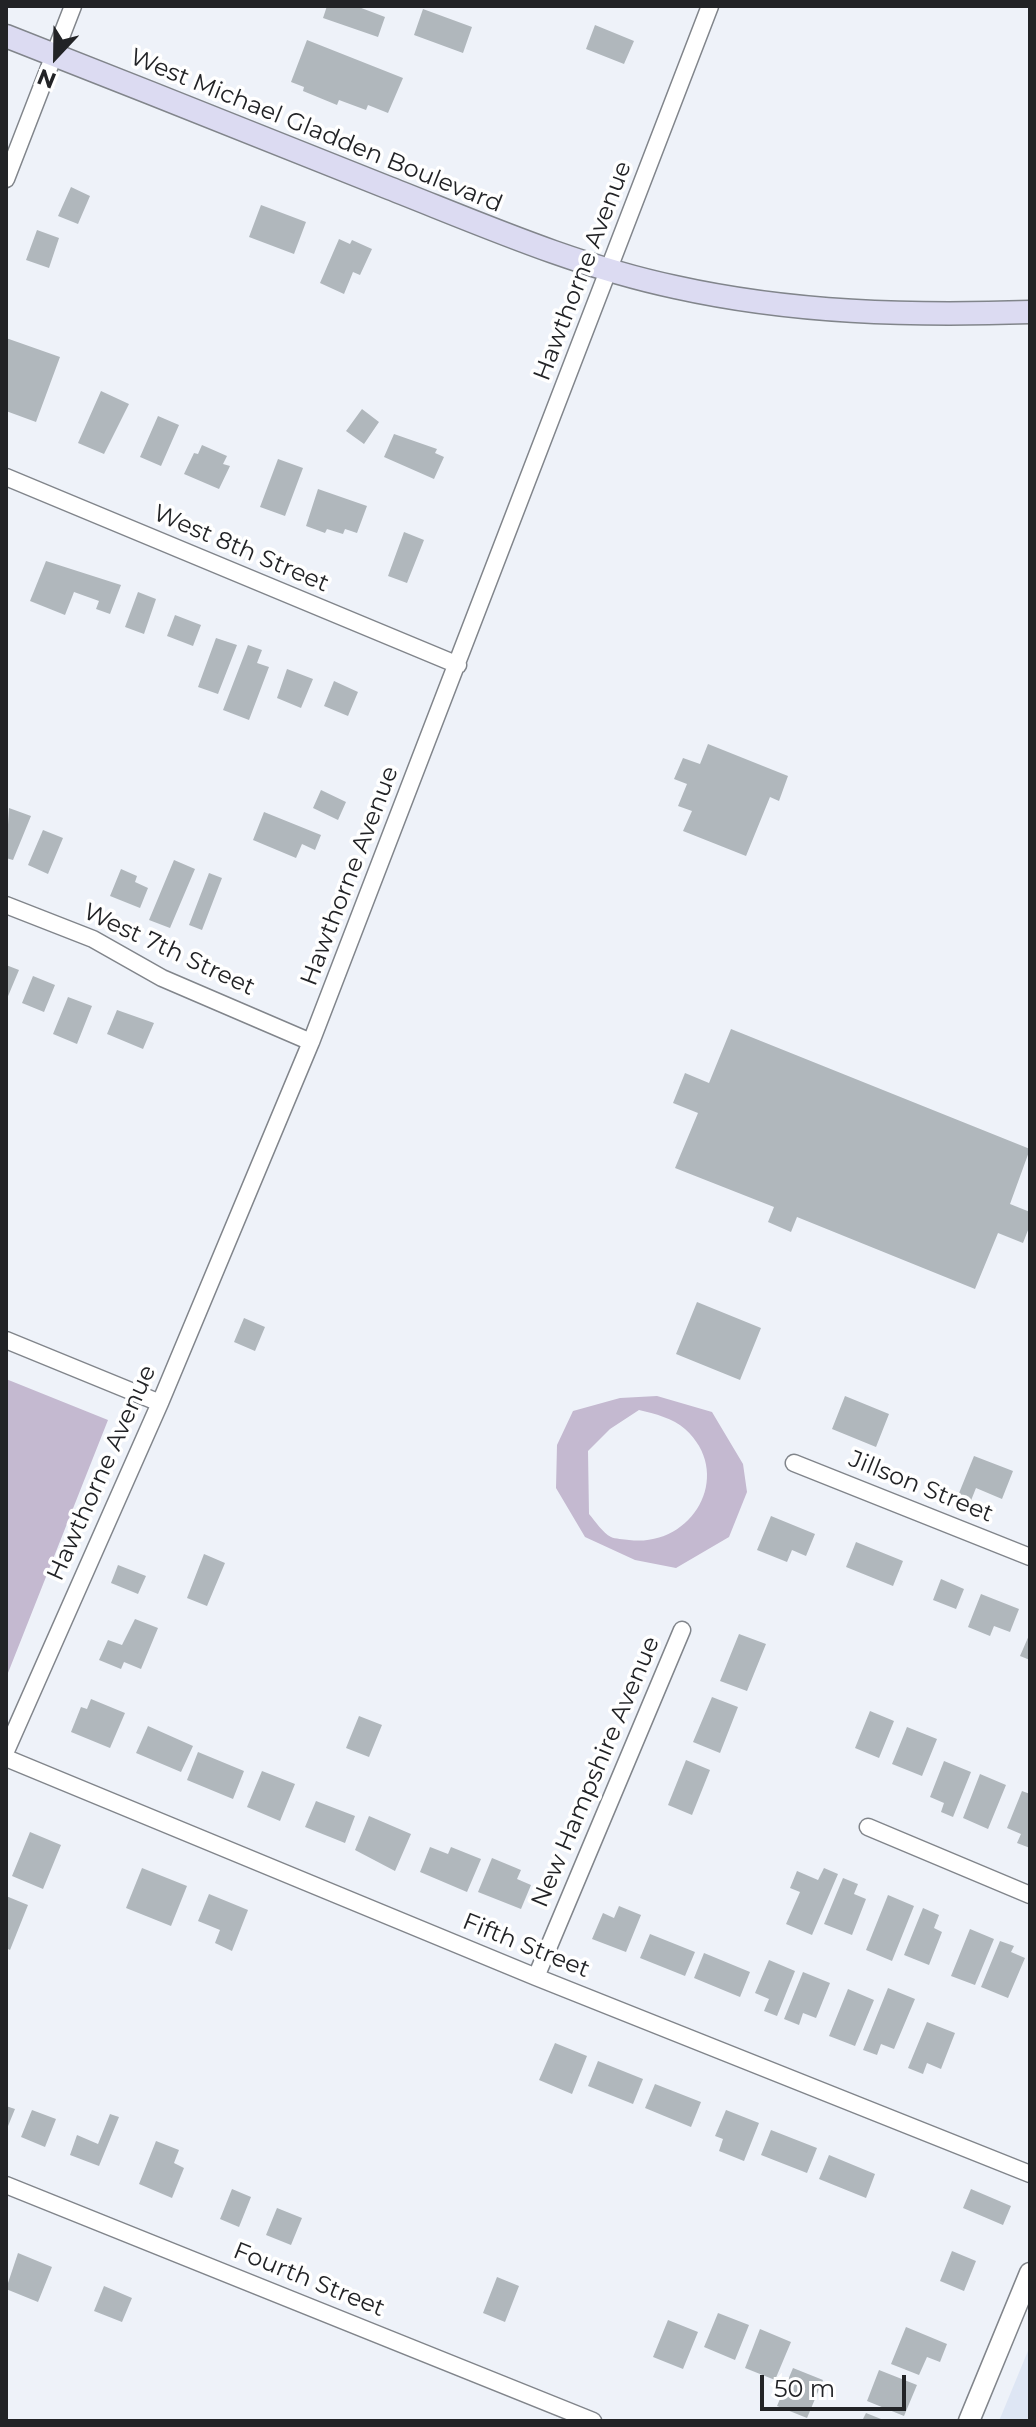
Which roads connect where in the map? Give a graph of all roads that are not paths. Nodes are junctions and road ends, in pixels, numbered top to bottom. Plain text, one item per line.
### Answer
1 (73, 6) edge
2 (710, 6) edge
3 (6, 36) edge
4 (55, 55) junction
5 (6, 179) edge
6 (609, 271) junction
7 (1030, 312) edge
8 (6, 477) edge
9 (458, 665) junction
10 (6, 905) edge
11 (311, 1042) junction
12 (6, 1340) edge
13 (160, 1403) junction
14 (794, 1463) dead end
15 (1030, 1557) edge
16 (682, 1630) dead end
17 (6, 1751) edge
18 (6, 1758) edge
19 (868, 1827) dead end
20 (1030, 1895) edge
21 (536, 1977) junction
22 (1030, 2174) edge
23 (6, 2185) edge
24 (1030, 2273) edge
25 (593, 2421) edge
26 (969, 2421) edge

1 - 4 street
2 - 6 street, Hawthorne Avenue
3 - 4 main road, West Michael Gladden Boulevard
4 - 5 street
4 - 6 main road, West Michael Gladden Boulevard
6 - 7 main road, West Michael Gladden Boulevard
6 - 9 street, Hawthorne Avenue
8 - 9 street, West 8th Street
9 - 11 street, Hawthorne Avenue
10 - 11 street, West 7th Street
11 - 13 street, Hawthorne Avenue
12 - 13 street
13 - 17 street, Hawthorne Avenue
14 - 15 street, Jillson Street
16 - 21 street, New Hampshire Avenue
18 - 21 street, Fifth Street
19 - 20 street
21 - 22 street, Fifth Street
23 - 25 street, Fourth Street
24 - 26 street

